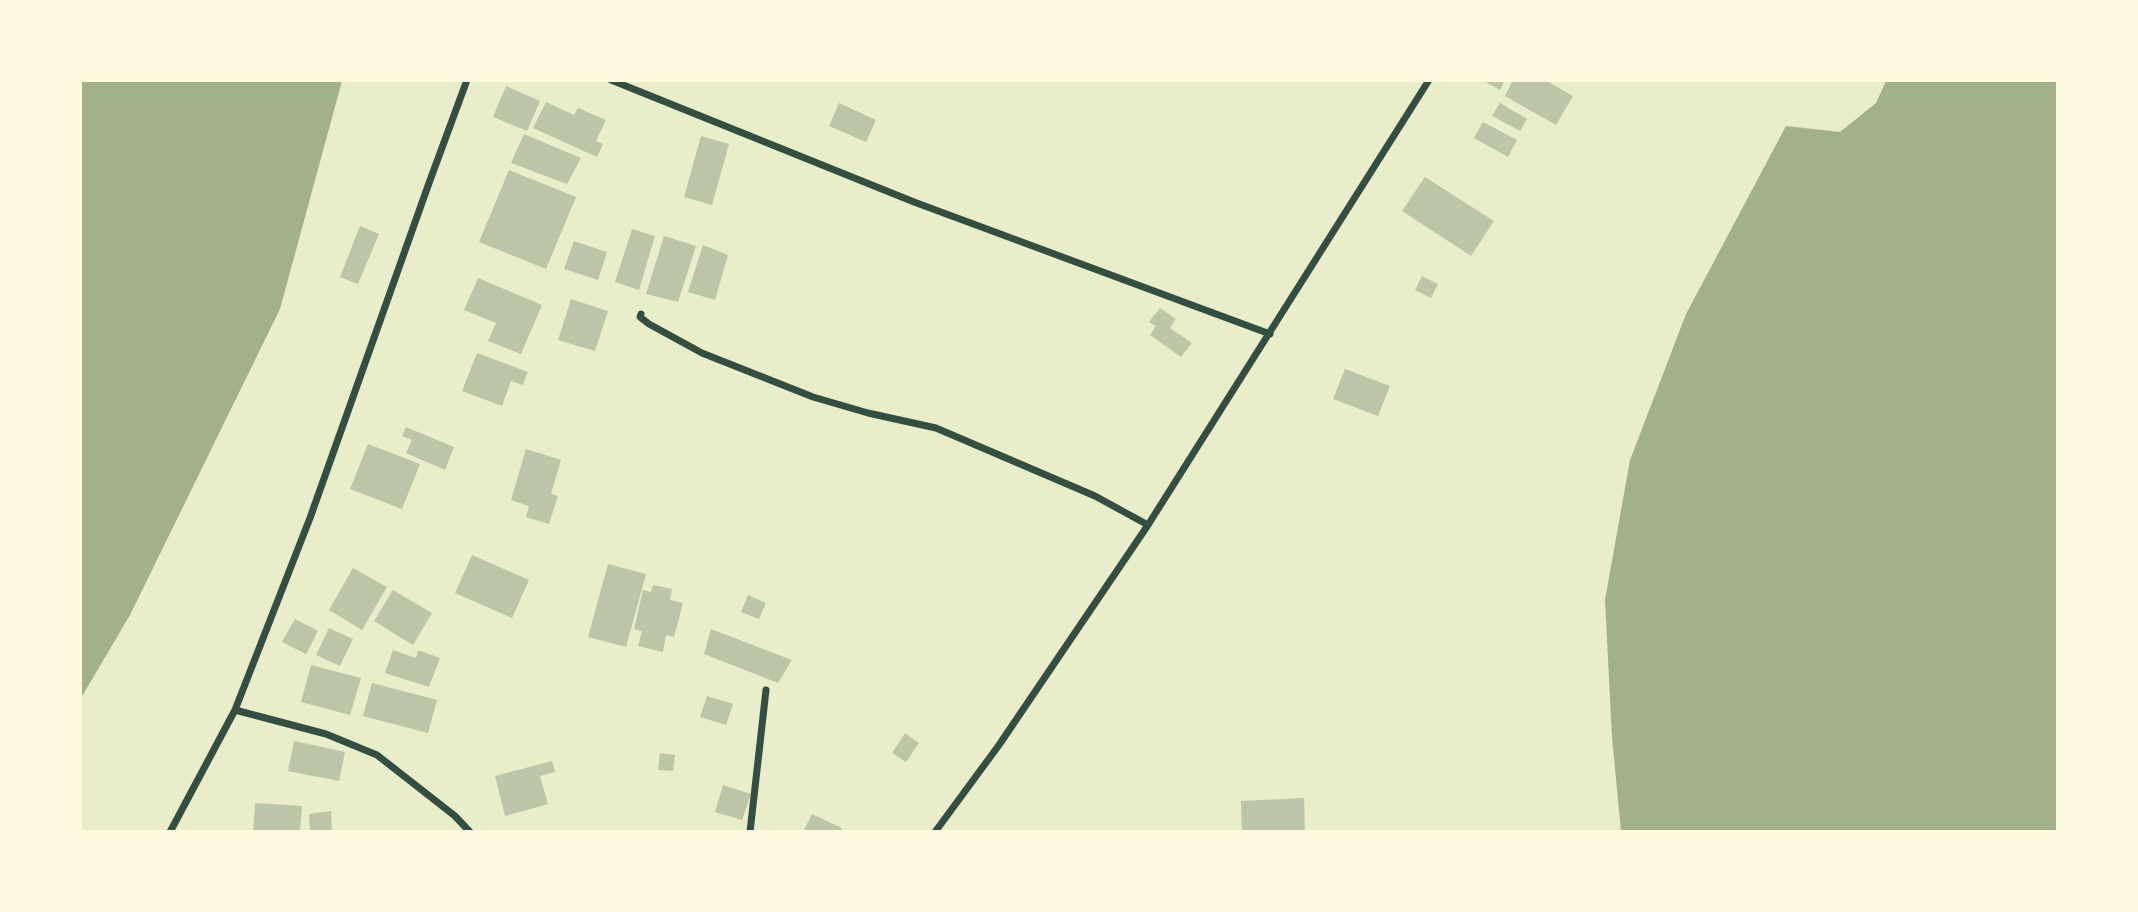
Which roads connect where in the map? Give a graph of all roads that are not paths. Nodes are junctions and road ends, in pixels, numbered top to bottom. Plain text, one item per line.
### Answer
1 (467, 80) edge
2 (611, 80) edge
3 (1429, 80) edge
4 (641, 314) dead end
5 (1270, 334) junction
6 (1148, 525) junction
7 (766, 690) dead end
8 (235, 710) junction
9 (170, 831) edge
10 (470, 831) edge
11 (750, 831) edge
12 (935, 831) edge

1 - 8 street
2 - 5 street
3 - 5 street
4 - 6 street
5 - 6 street
6 - 12 street
7 - 11 street
8 - 9 street
8 - 10 street

